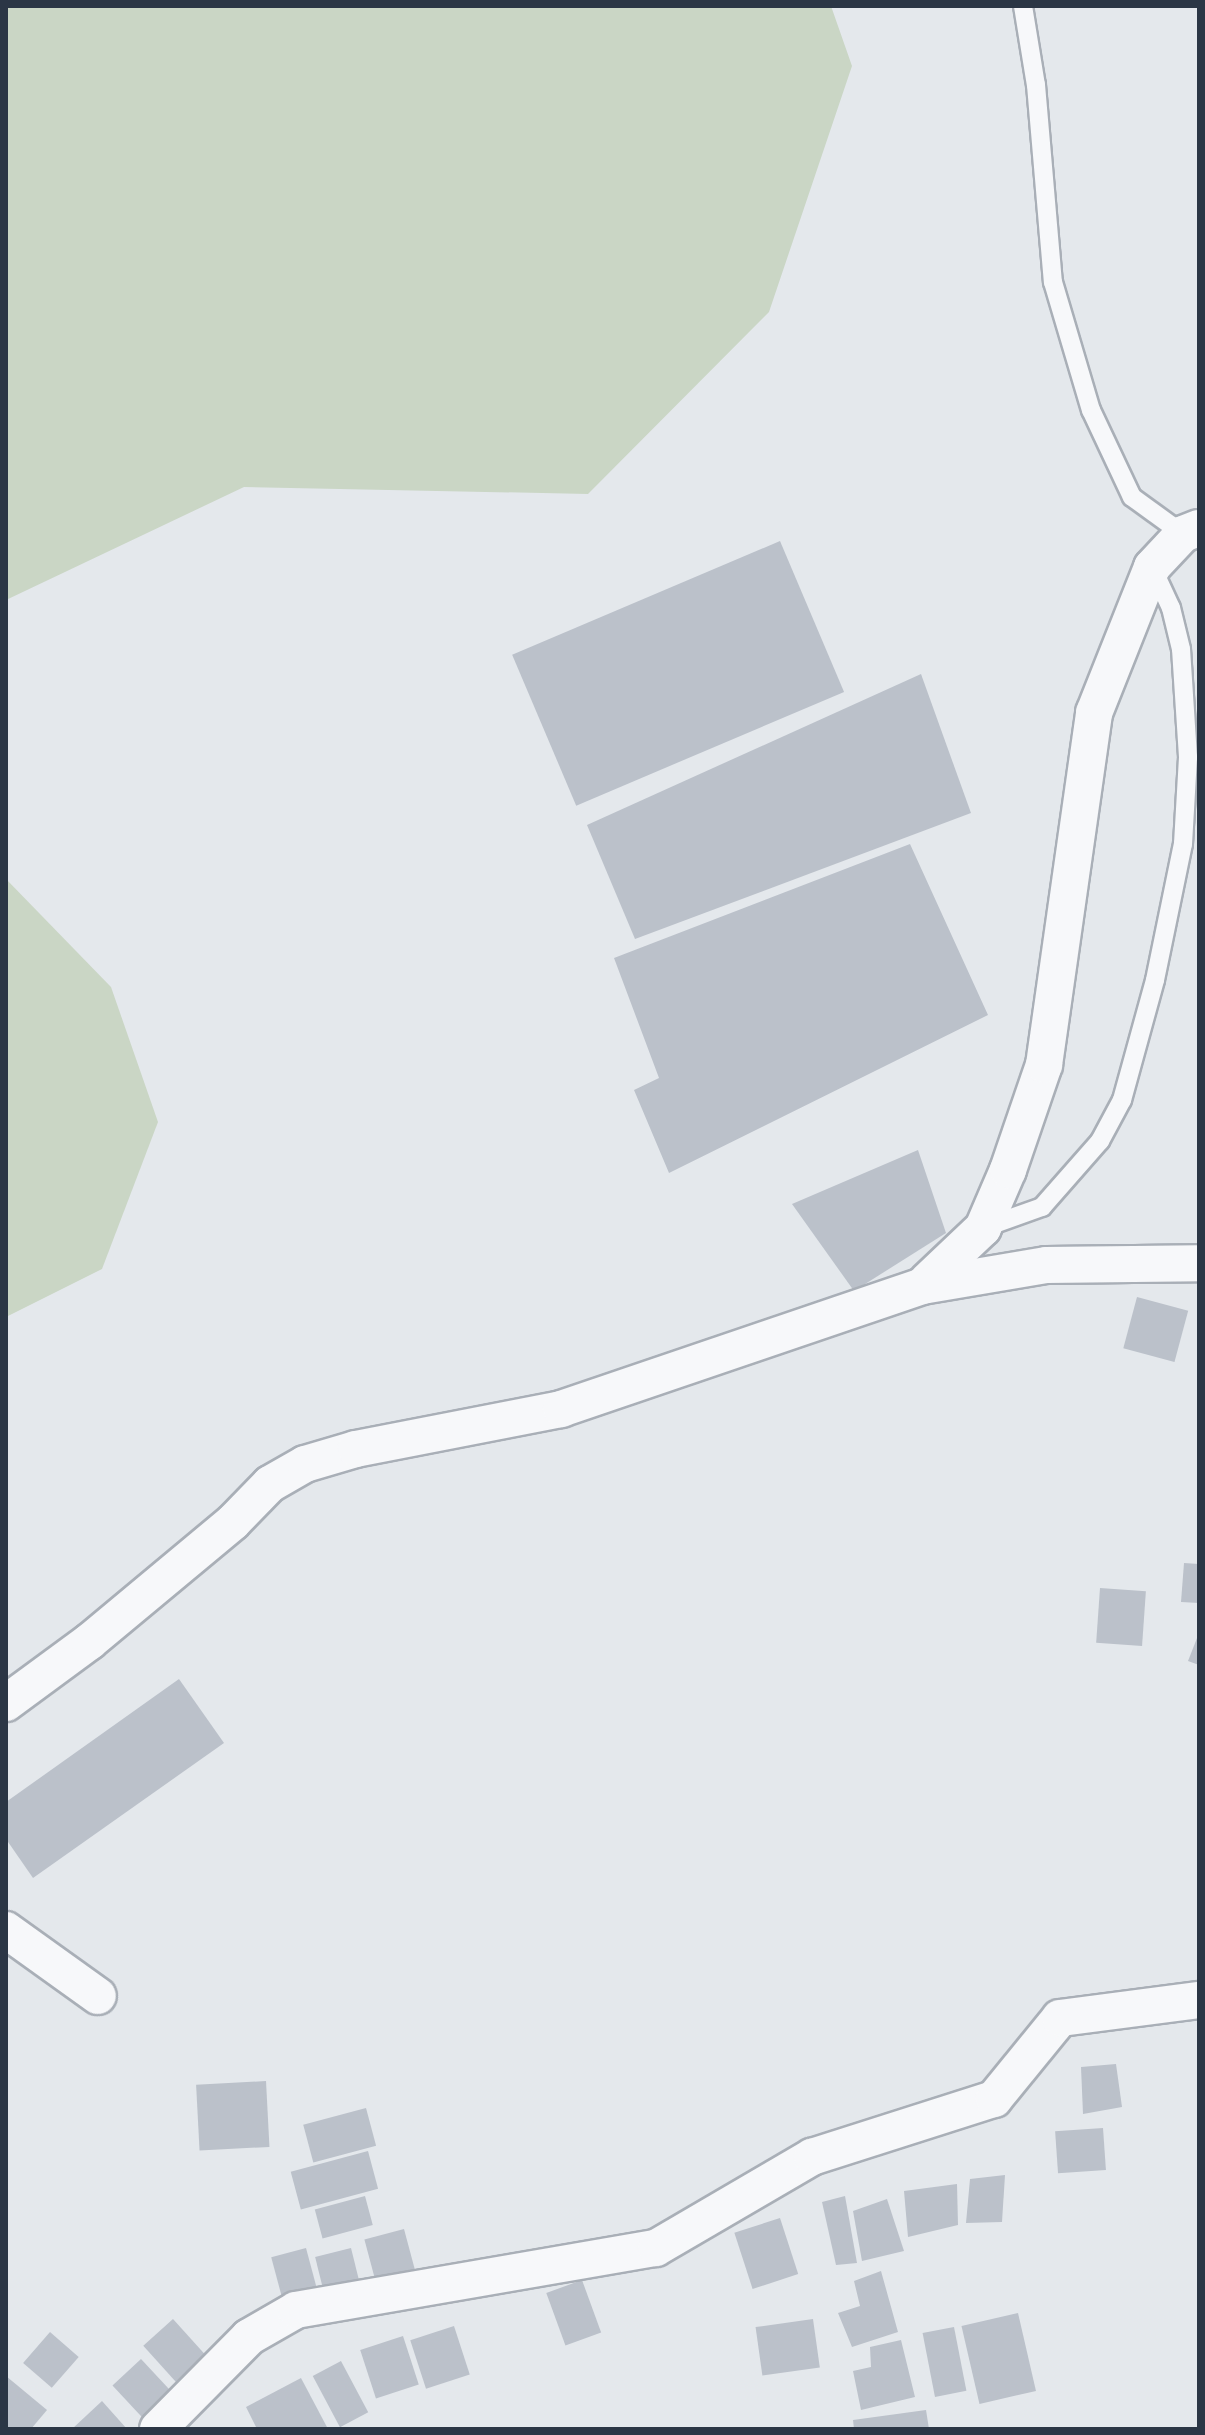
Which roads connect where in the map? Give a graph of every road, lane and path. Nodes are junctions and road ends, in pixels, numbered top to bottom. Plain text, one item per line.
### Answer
1 (1023, 6) edge
2 (1191, 531) edge
3 (1152, 567) junction
4 (983, 1228) junction
5 (1199, 1263) edge
6 (922, 1286) junction
7 (6, 1703) edge
8 (6, 1930) edge
9 (98, 1996) dead end
10 (1199, 2000) edge
11 (158, 2429) edge

1 - 2 lane
2 - 3 street
3 - 4 street
3 - 4 lane
4 - 6 street
5 - 6 street
6 - 7 street
8 - 9 street
10 - 11 street

